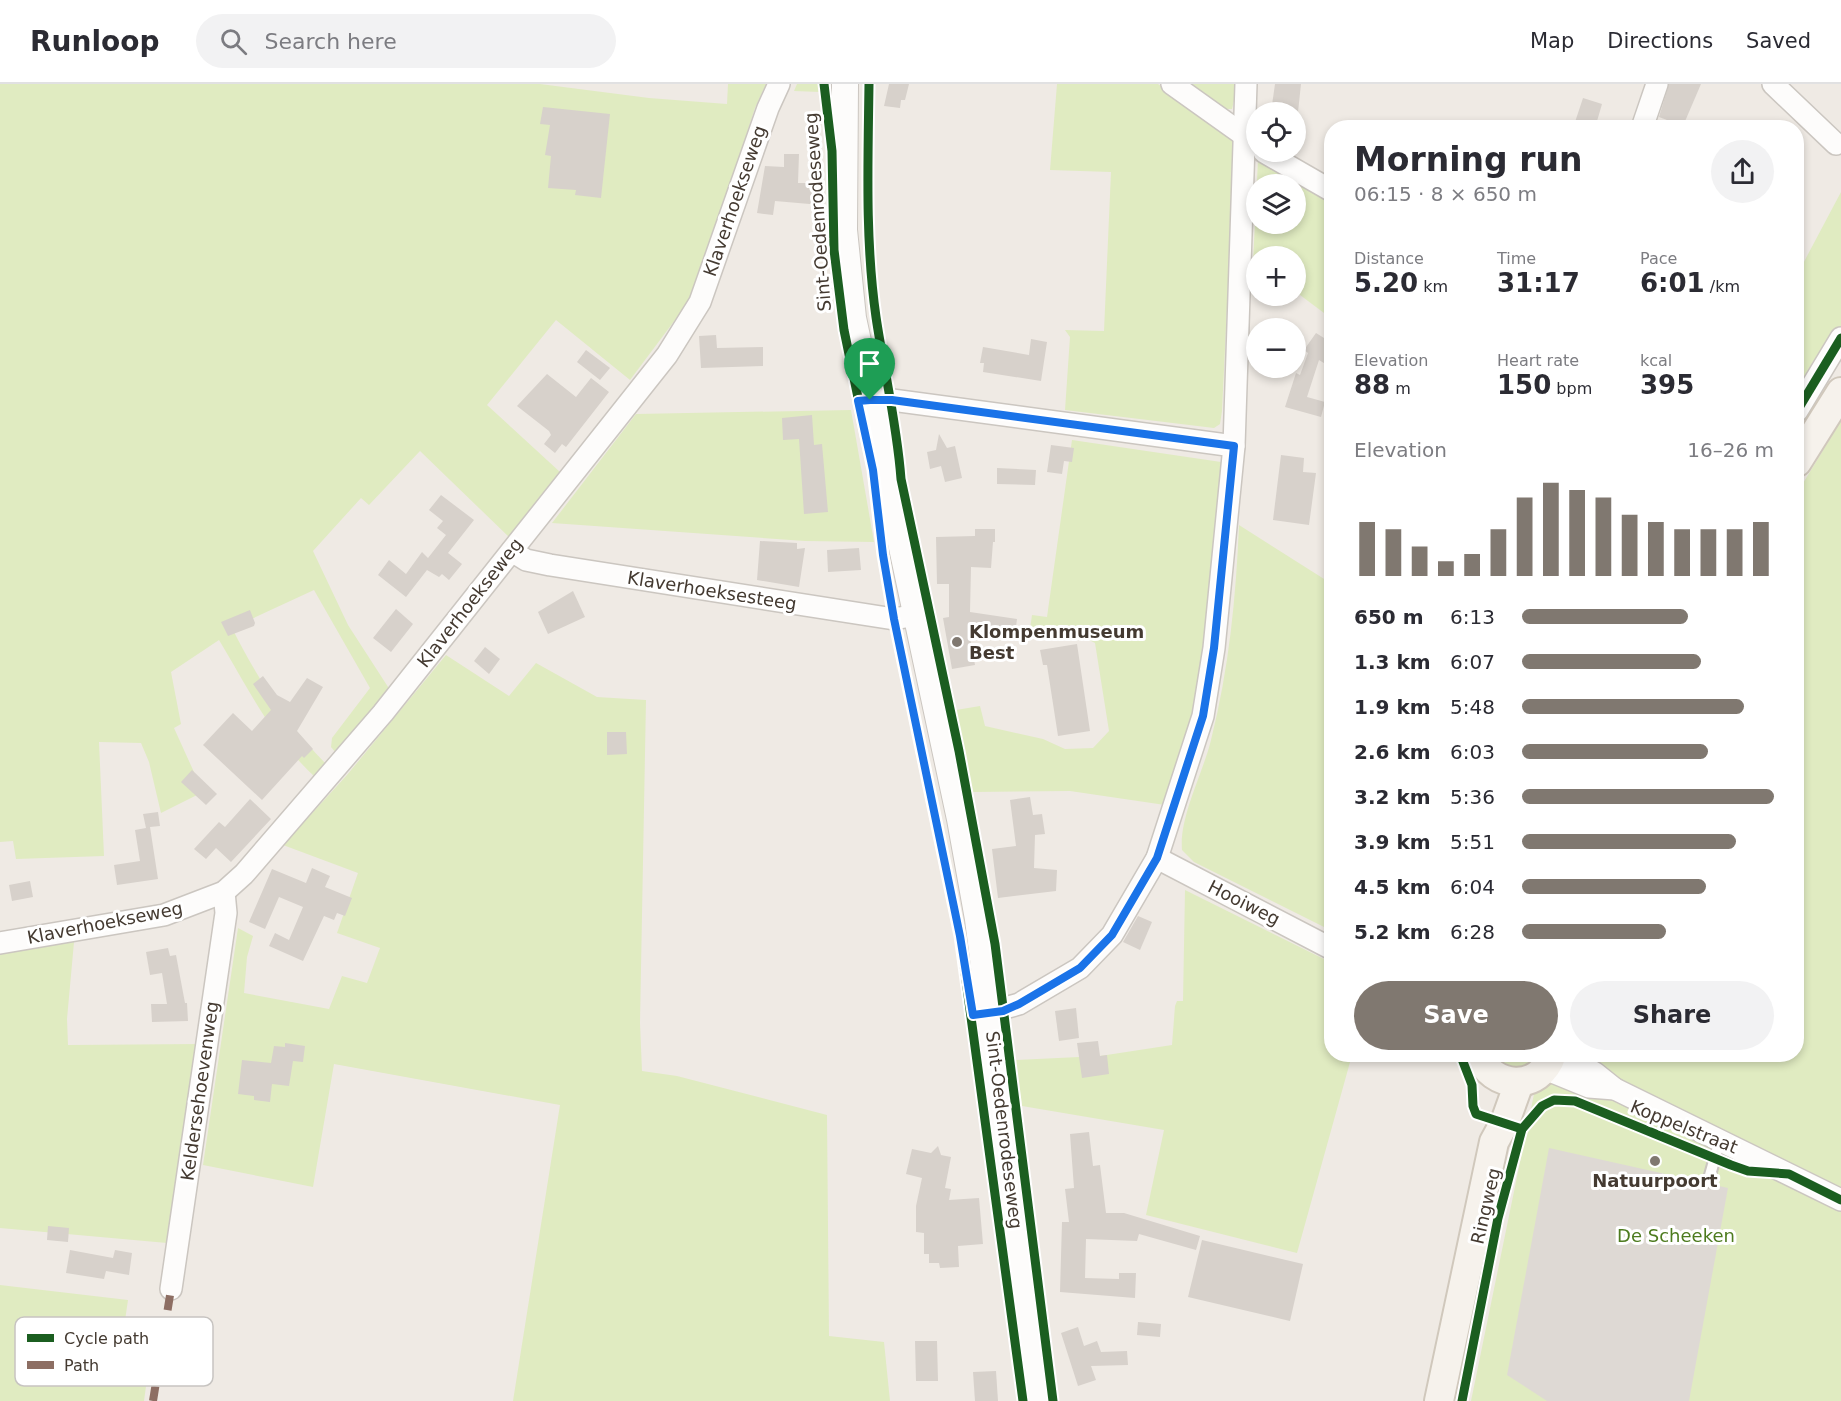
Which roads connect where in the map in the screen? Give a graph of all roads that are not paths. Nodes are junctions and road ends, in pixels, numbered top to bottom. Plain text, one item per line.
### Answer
1 (779, 84) edge
2 (845, 84) edge
3 (1172, 84) edge
4 (1246, 84) edge
5 (1657, 84) edge
6 (1773, 84) edge
7 (1247, 102) edge
8 (1645, 120) edge
9 (1246, 137) edge
10 (1836, 144) dead end
11 (1249, 162) edge
12 (1281, 162) edge
13 (1324, 186) edge
14 (1841, 338) edge
15 (1841, 392) edge
16 (1804, 399) edge
17 (870, 400) junction
18 (1234, 446) junction
19 (1804, 451) edge
20 (512, 551) junction
21 (916, 615) junction
22 (1157, 858) junction
23 (224, 892) junction
24 (0, 943) edge
25 (1324, 945) edge
26 (990, 1012) junction
27 (1482, 1062) edge
28 (1550, 1062) edge
29 (1557, 1062) edge
30 (1508, 1081) junction
31 (1720, 1140) junction
32 (1708, 1182) dead end
33 (1841, 1200) edge
34 (171, 1289) dead end
35 (1039, 1401) edge
36 (1439, 1401) edge

1 - 20 street, Klaverhoekseweg
2 - 17 street, Sint-Oedenrodeseweg
3 - 9 street
4 - 7 street
5 - 8 street
6 - 10 street
11 - 18 street
12 - 13 street
14 - 16 street
15 - 19 main road
17 - 18 street
17 - 21 street, Sint-Oedenrodeseweg
18 - 22 street
20 - 21 street, Klaverhoeksesteeg
20 - 23 street, Klaverhoekseweg
21 - 26 street, Sint-Oedenrodeseweg
22 - 25 street, Hooiweg
22 - 26 street
23 - 24 street, Klaverhoekseweg
23 - 34 street, Keldersehoevenweg
26 - 35 street, Sint-Oedenrodeseweg
27 - 30 main road
28 - 30 main road
29 - 31 street, Koppelstraat
30 - 36 main road, Ringweg
31 - 32 lane
31 - 33 street, Koppelstraat

